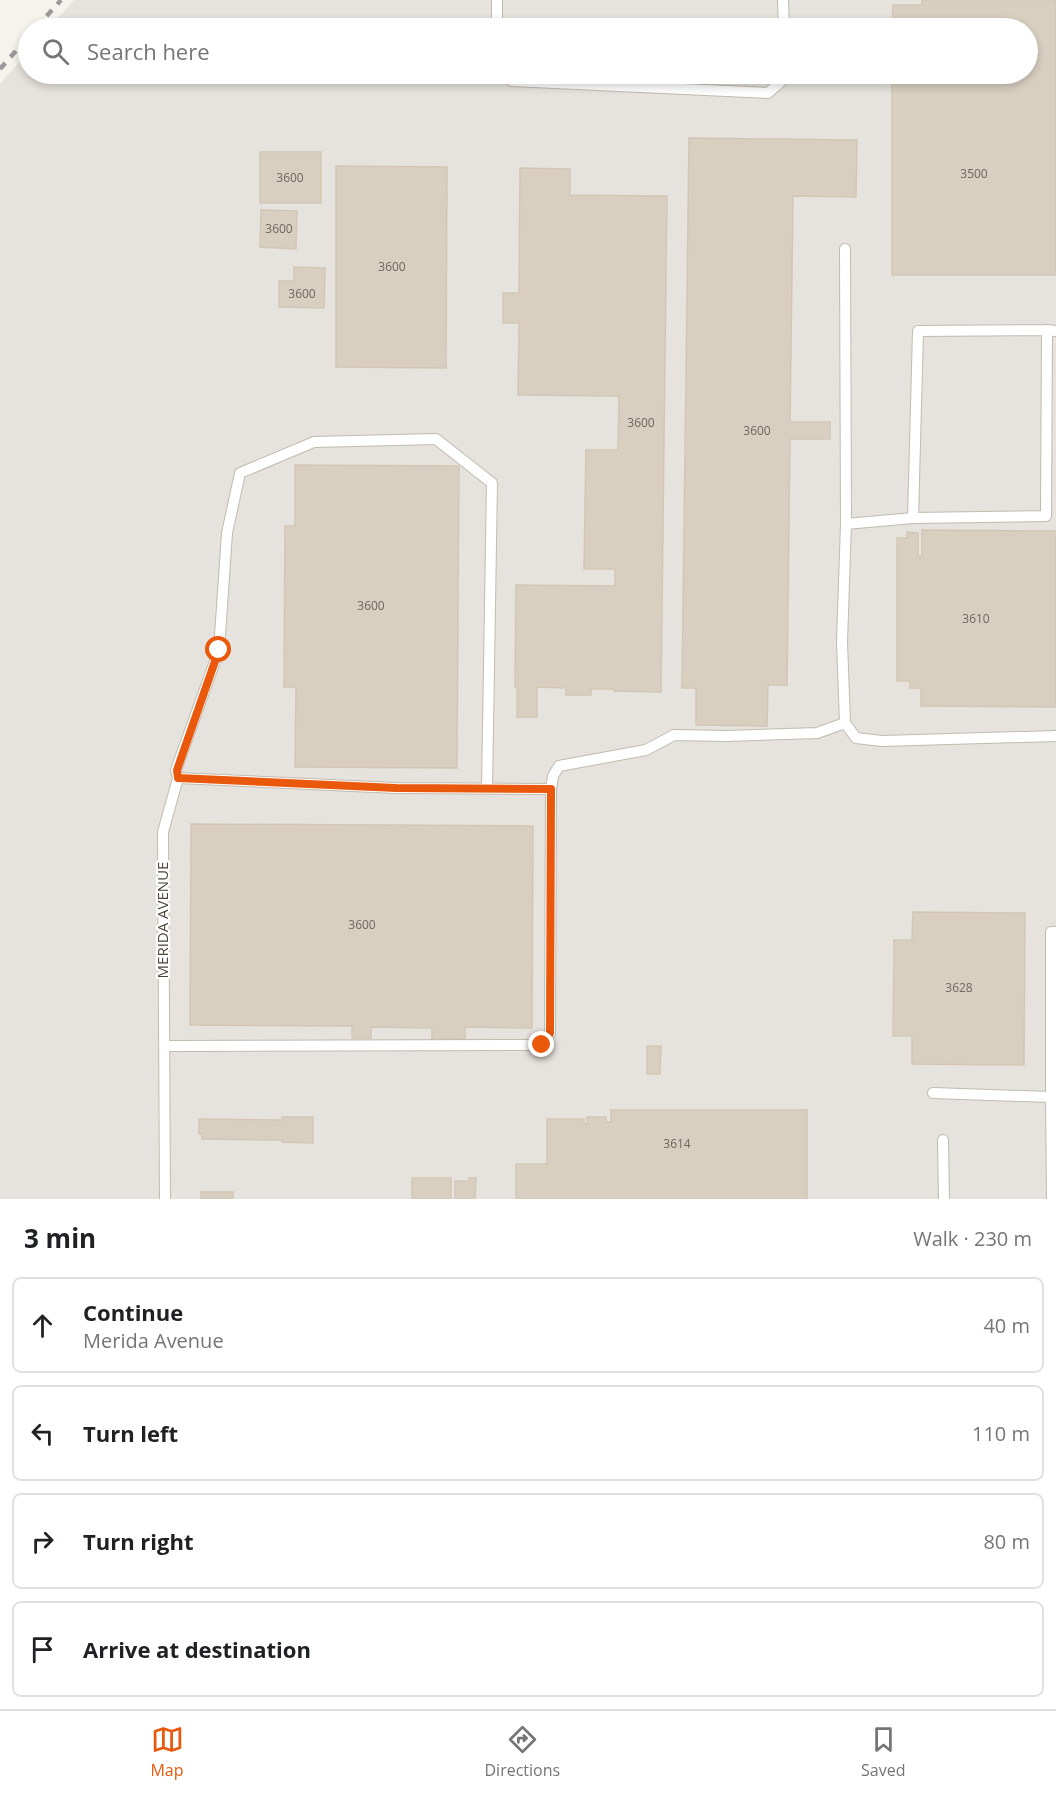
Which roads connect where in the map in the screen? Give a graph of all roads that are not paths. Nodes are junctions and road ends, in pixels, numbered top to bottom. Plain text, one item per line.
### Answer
1 (497, 0) edge
2 (783, 0) edge
3 (496, 18) edge
4 (784, 18) edge
5 (576, 84) edge
6 (778, 84) edge
7 (844, 249) dead end
8 (1051, 331) edge
9 (913, 518) junction
10 (846, 524) junction
11 (846, 723) junction
12 (1056, 736) edge
13 (178, 778) junction
14 (487, 788) junction
15 (551, 789) junction
16 (1056, 932) edge
17 (164, 1046) junction
18 (933, 1093) dead end
19 (1053, 1097) edge
20 (943, 1140) dead end
21 (165, 1199) edge
22 (944, 1199) edge
23 (1052, 1199) edge

1 - 3 lane
2 - 4 lane
5 - 6 lane
7 - 10 lane
8 - 9 lane
8 - 9 lane
9 - 10 lane
10 - 11 lane
11 - 12 lane
11 - 15 lane
13 - 14 lane
13 - 14 lane, MERIDA AVENUE
13 - 17 lane, MERIDA AVENUE
14 - 15 lane
15 - 17 lane
16 - 19 lane
17 - 21 lane, MERIDA AVENUE
18 - 19 lane
19 - 23 lane
20 - 22 lane

